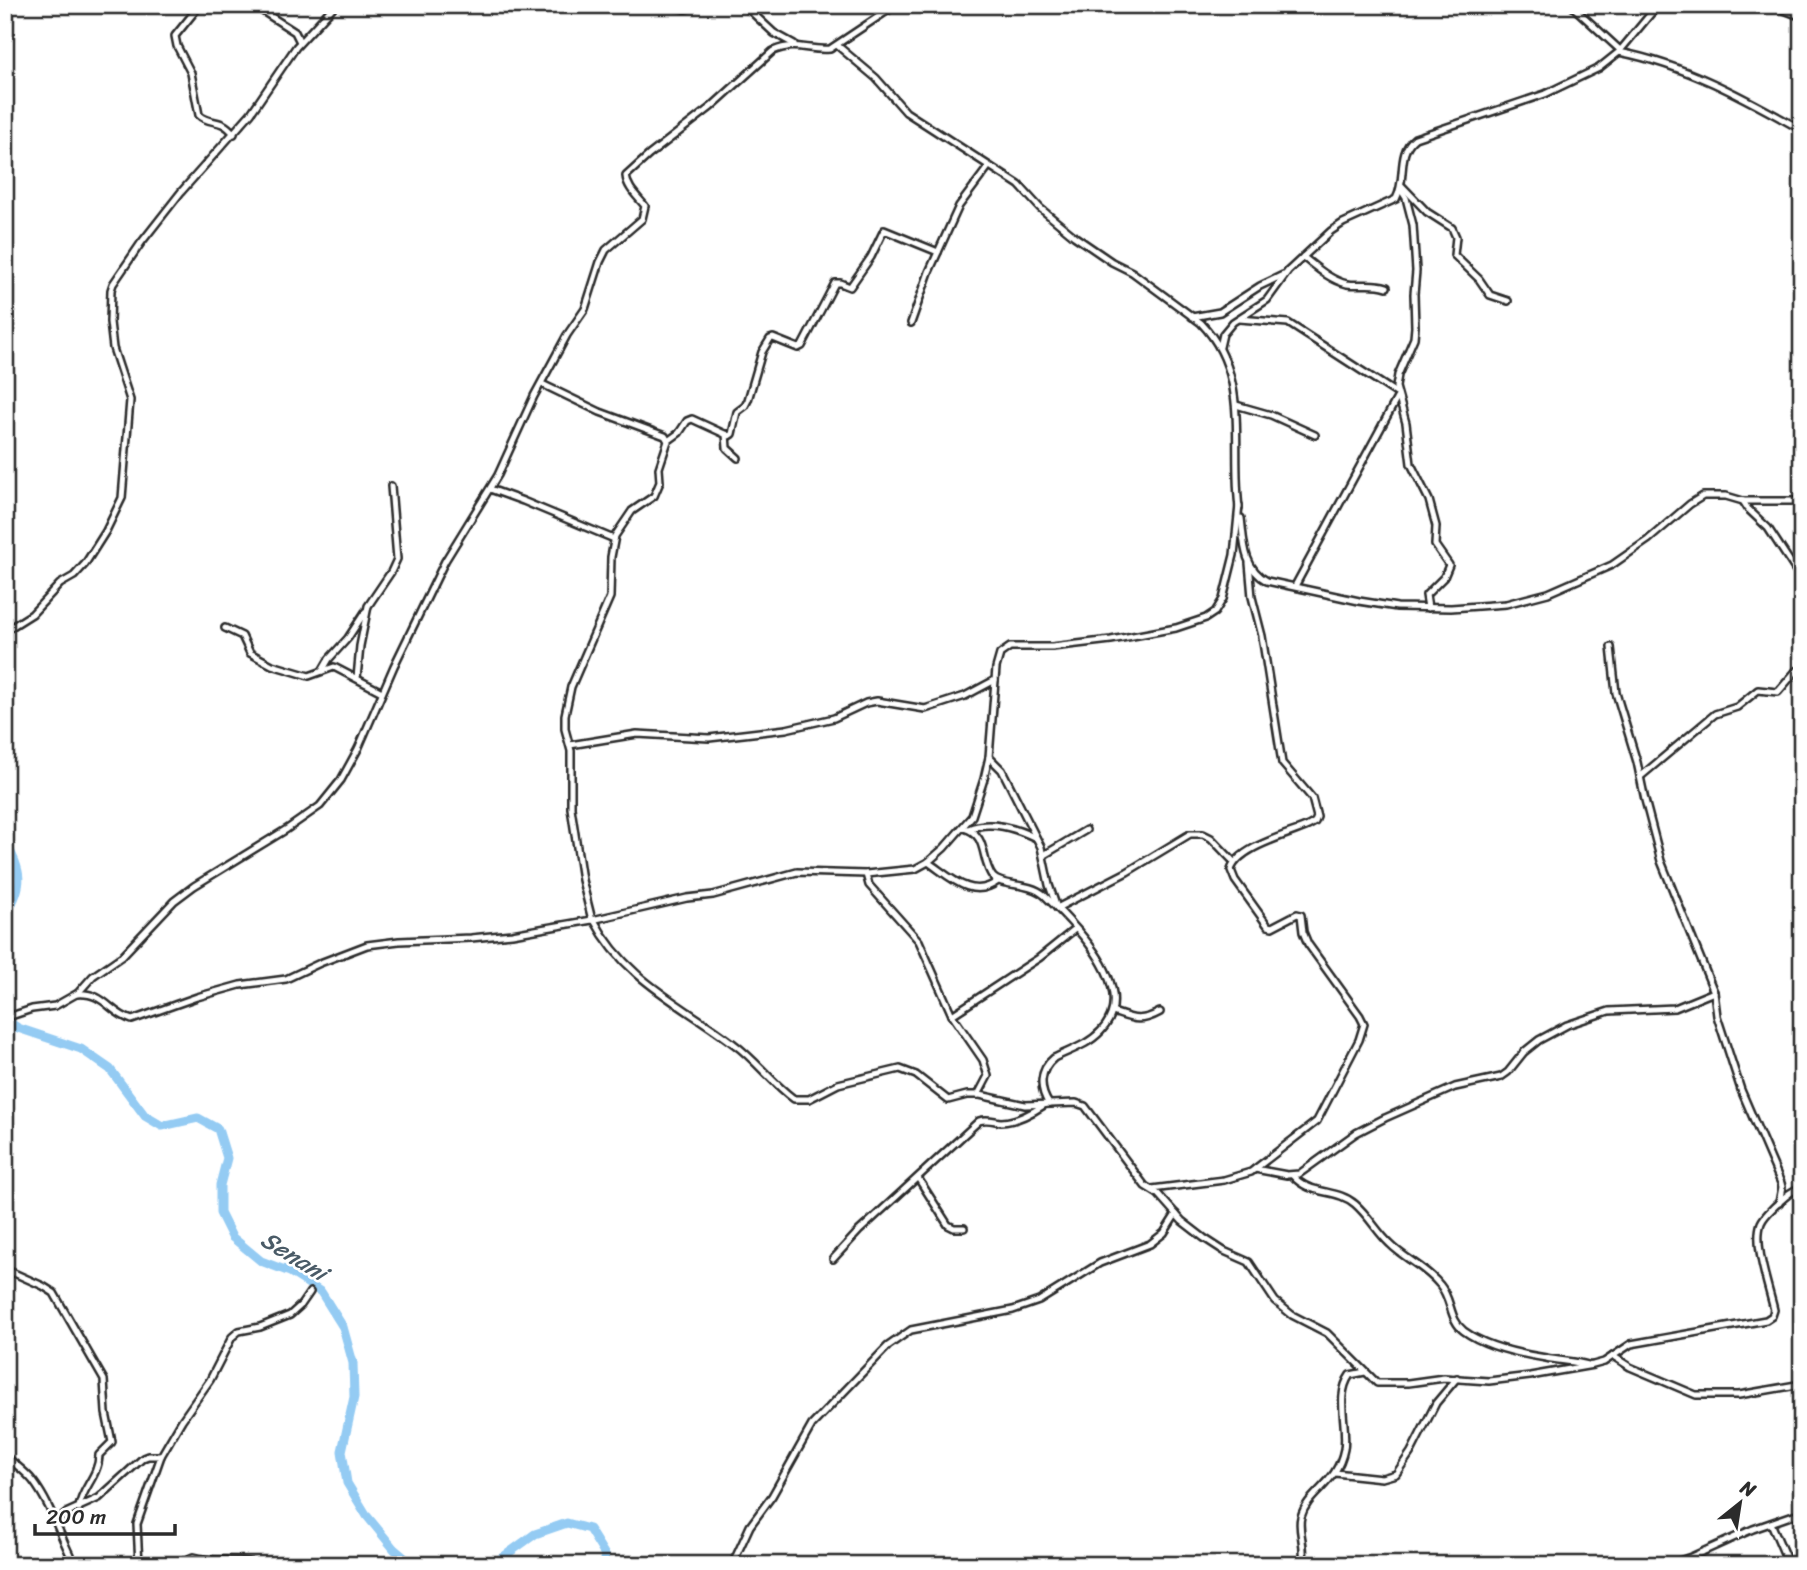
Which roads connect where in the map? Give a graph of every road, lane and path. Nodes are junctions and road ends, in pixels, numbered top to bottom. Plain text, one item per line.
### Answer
1 (11, 5) edge
2 (200, 5) edge
3 (253, 5) edge
4 (335, 5) edge
5 (665, 5) edge
6 (703, 5) edge
7 (744, 5) edge
8 (896, 5) edge
9 (1571, 5) edge
10 (1658, 5) edge
11 (1767, 5) edge
12 (1780, 6) edge
13 (5, 11) edge
14 (1802, 17) edge
15 (300, 42) junction
16 (796, 45) junction
17 (838, 46) junction
18 (1619, 51) junction
19 (1802, 130) edge
20 (234, 134) junction
21 (989, 166) junction
22 (1401, 188) junction
23 (938, 252) junction
24 (1303, 257) junction
25 (1284, 275) junction
26 (1387, 287) dead end
27 (1508, 301) dead end
28 (1192, 317) junction
29 (1239, 319) junction
30 (911, 323) dead end
31 (1220, 347) junction
32 (542, 384) junction
33 (1397, 395) junction
34 (1236, 405) junction
35 (726, 435) junction
36 (1315, 435) dead end
37 (668, 441) junction
38 (738, 458) dead end
39 (391, 486) dead end
40 (490, 489) junction
41 (1744, 501) junction
42 (1802, 501) edge
43 (1239, 505) junction
44 (614, 539) junction
45 (1249, 564) junction
46 (1802, 580) edge
47 (1295, 586) junction
48 (369, 606) junction
49 (1429, 608) junction
50 (225, 628) dead end
51 (5, 631) edge
52 (1611, 647) dead end
53 (1802, 669) edge
54 (322, 671) junction
55 (357, 678) junction
56 (995, 680) junction
57 (382, 692) junction
58 (570, 745) junction
59 (989, 757) junction
60 (1640, 777) junction
61 (966, 828) junction
62 (1086, 830) dead end
63 (1036, 838) junction
64 (1044, 855) junction
65 (928, 862) junction
66 (1234, 862) junction
67 (866, 874) junction
68 (998, 881) junction
69 (1057, 908) junction
70 (593, 920) junction
71 (1075, 929) junction
72 (1714, 992) junction
73 (76, 994) junction
74 (1113, 1012) junction
75 (1160, 1012) dead end
76 (952, 1015) junction
77 (5, 1018) edge
78 (978, 1095) junction
79 (1046, 1105) junction
80 (1255, 1169) junction
81 (1293, 1176) junction
82 (918, 1178) junction
83 (1802, 1188) edge
84 (1152, 1189) junction
85 (1779, 1203) junction
86 (1175, 1214) junction
87 (964, 1228) dead end
88 (833, 1259) dead end
89 (5, 1269) edge
90 (310, 1292) dead end
91 (1613, 1356) junction
92 (1590, 1366) junction
93 (1365, 1372) junction
94 (1457, 1378) junction
95 (1802, 1384) edge
96 (5, 1455) edge
97 (161, 1456) junction
98 (1335, 1473) junction
99 (79, 1508) junction
100 (1802, 1513) edge
101 (56, 1522) junction
102 (1771, 1523) junction
103 (197, 1558) junction
104 (75, 1565) edge
105 (139, 1565) edge
106 (175, 1565) edge
107 (202, 1565) edge
108 (260, 1565) edge
109 (732, 1565) edge
110 (1303, 1565) edge
111 (1668, 1565) edge
112 (1789, 1565) edge

1 - 13 street
2 - 20 street
3 - 15 street
4 - 15 street
5 - 6 street
7 - 16 street
8 - 17 street
9 - 18 street
10 - 18 street
11 - 12 street
12 - 14 street
15 - 20 street
16 - 17 street
16 - 32 street
17 - 21 street
18 - 19 street
18 - 22 street
20 - 51 street
21 - 23 street
21 - 28 street
22 - 24 street
22 - 27 street
22 - 33 street
23 - 30 street
23 - 35 street
24 - 25 street
24 - 26 street
25 - 28 street
25 - 29 street
28 - 31 street
29 - 31 street
29 - 33 street
31 - 34 street
32 - 37 street
32 - 40 street
33 - 47 street
33 - 49 street
34 - 36 street
34 - 43 street
35 - 37 street
35 - 38 street
37 - 44 street
39 - 48 street
40 - 44 street
40 - 57 street
41 - 42 street
41 - 46 street
41 - 49 street
43 - 45 street
43 - 56 street
44 - 58 street
45 - 47 street
45 - 66 street
47 - 49 street
48 - 54 street
48 - 55 street
50 - 54 street
52 - 60 street
53 - 60 street
54 - 55 street
55 - 57 street
56 - 58 street
56 - 59 street
57 - 73 street
58 - 70 street
59 - 61 street
59 - 63 street
60 - 72 street
61 - 63 street
61 - 65 street
61 - 68 street
62 - 64 street
63 - 64 street
64 - 69 street
65 - 67 street
65 - 68 street
66 - 69 street
66 - 80 street
67 - 70 street
67 - 76 street
68 - 69 street
69 - 71 street
70 - 73 street
70 - 78 street
71 - 74 street
71 - 76 street
72 - 81 street
72 - 85 street
73 - 77 street
74 - 75 street
74 - 79 street
76 - 78 street
78 - 79 street
79 - 82 street
79 - 84 street
80 - 81 street
80 - 84 street
81 - 92 street
82 - 87 street
82 - 88 street
83 - 85 street
84 - 86 street
85 - 91 street
86 - 93 street
86 - 109 street
89 - 99 street
90 - 97 street
91 - 92 street
91 - 95 street
92 - 94 street
93 - 94 street
93 - 98 street
94 - 98 street
96 - 101 street
97 - 99 street
97 - 105 street
98 - 110 street
99 - 101 street
100 - 102 street
101 - 104 street
102 - 111 street
102 - 112 street
103 - 106 street
103 - 107 street
103 - 108 street

